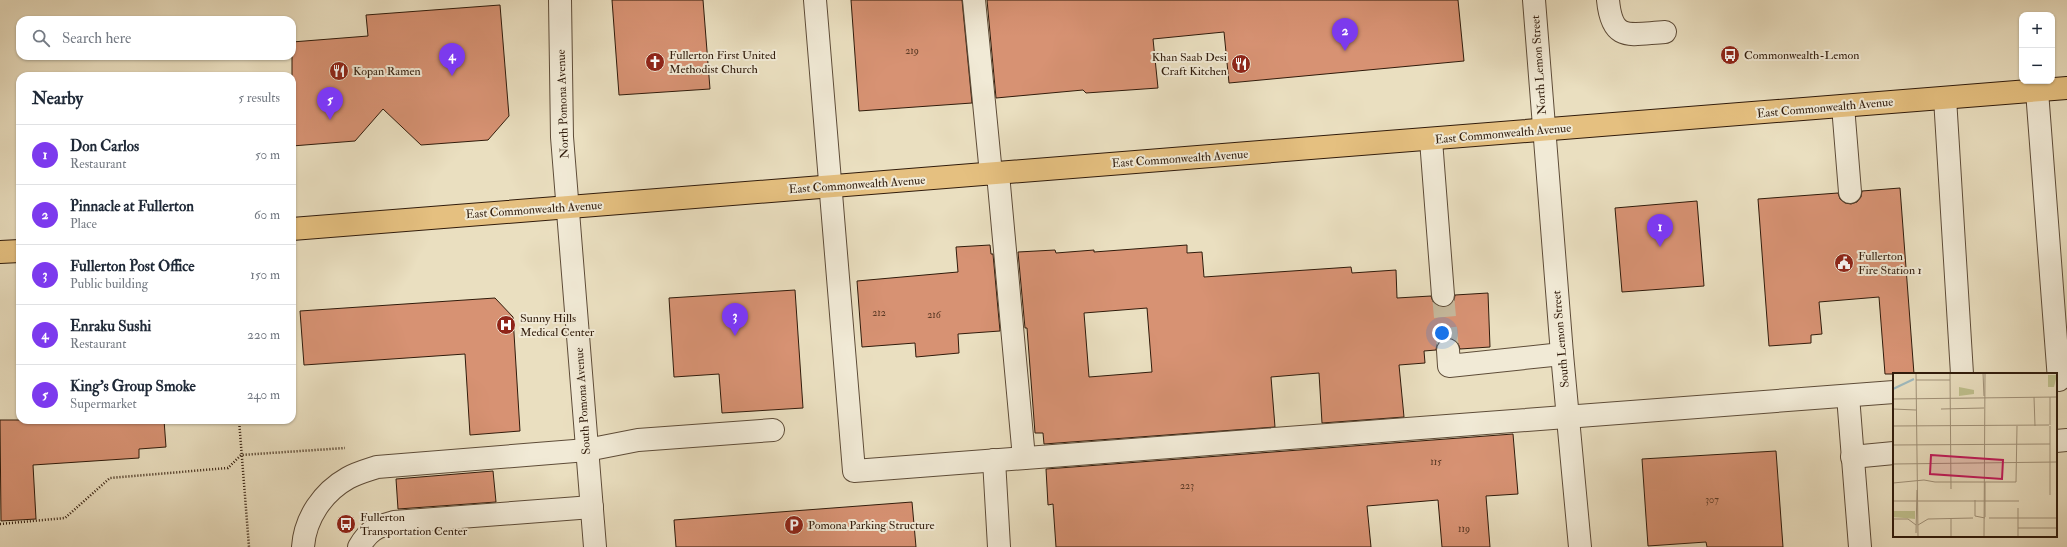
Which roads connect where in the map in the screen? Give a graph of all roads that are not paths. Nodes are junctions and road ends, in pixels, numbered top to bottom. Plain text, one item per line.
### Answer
1 (560, 0) edge
2 (815, 0) edge
3 (974, 0) edge
4 (1534, 0) edge
5 (1608, 0) edge
6 (1665, 32) dead end
7 (2067, 88) edge
8 (2037, 91) junction
9 (1945, 98) junction
10 (1843, 106) junction
11 (1544, 131) junction
12 (1431, 140) junction
13 (994, 174) junction
14 (830, 187) junction
15 (1850, 192) dead end
16 (568, 208) junction
17 (296, 229) edge
18 (16, 251) edge
19 (0, 252) edge
20 (1443, 295) tunnel mouth
21 (1448, 350) tunnel mouth
22 (1562, 354) junction
23 (1962, 373) edge
24 (2061, 379) edge
25 (1893, 392) edge
26 (1848, 396) junction
27 (1568, 416) junction
28 (773, 430) dead end
29 (2067, 440) edge
30 (2057, 441) edge
31 (587, 450) junction
32 (1893, 454) edge
33 (1852, 457) junction
34 (1024, 458) junction
35 (994, 460) junction
36 (592, 507) junction
37 (303, 547) edge
38 (359, 547) edge
39 (595, 547) edge
40 (999, 547) edge
41 (1580, 547) edge
42 (1860, 547) edge

1 - 16 street, North Pomona Avenue
2 - 14 street
3 - 13 street
4 - 11 street, North Lemon Street
5 - 6 street
7 - 8 main road, East Commonwealth Avenue
8 - 9 main road, East Commonwealth Avenue
8 - 24 street
9 - 10 main road, East Commonwealth Avenue
9 - 23 street
10 - 11 main road, East Commonwealth Avenue
10 - 15 street
11 - 12 main road, East Commonwealth Avenue
11 - 22 street, South Lemon Street
12 - 13 main road, East Commonwealth Avenue
12 - 20 street
13 - 14 main road, East Commonwealth Avenue
13 - 34 street
14 - 16 main road, East Commonwealth Avenue
14 - 35 street
16 - 17 main road, East Commonwealth Avenue
16 - 31 street, South Pomona Avenue
18 - 19 main road
21 - 22 street
22 - 27 street, South Lemon Street
25 - 26 street
26 - 27 street
26 - 33 street
27 - 34 street
27 - 41 street, South Lemon Street
28 - 31 street
29 - 30 street
31 - 36 street, South Pomona Avenue
31 - 37 street
32 - 33 street
33 - 42 street
34 - 35 street
35 - 40 street
36 - 38 street
36 - 39 street, South Pomona Avenue

